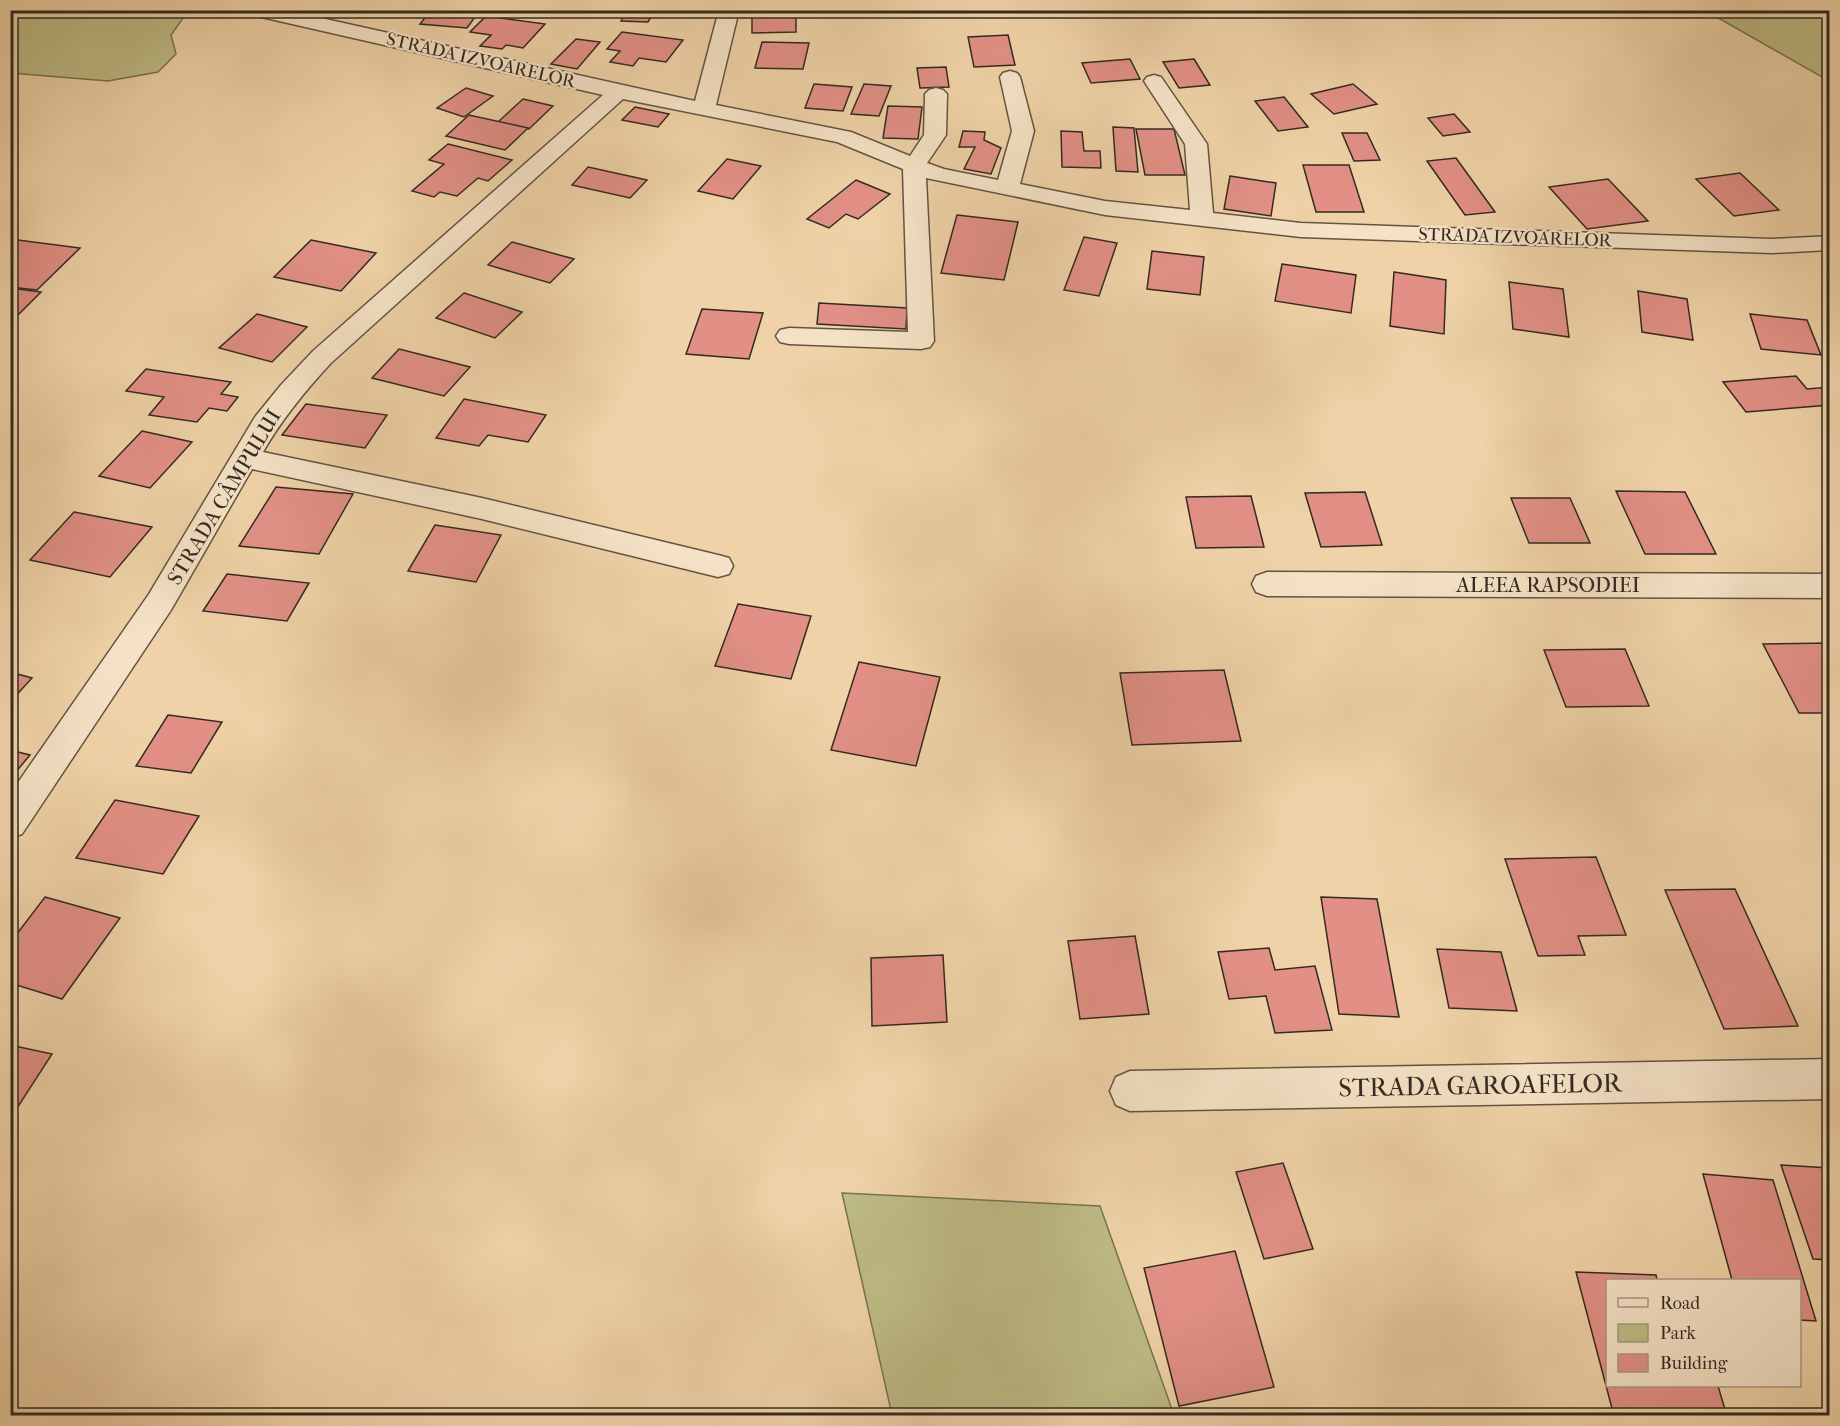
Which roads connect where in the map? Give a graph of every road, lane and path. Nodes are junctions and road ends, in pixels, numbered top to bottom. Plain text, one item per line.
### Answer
1 (257, 10) edge
2 (729, 10) edge
3 (1010, 77) dead end
4 (1154, 81) dead end
5 (619, 92) junction
6 (936, 94) dead end
7 (704, 109) junction
8 (914, 166) junction
9 (1007, 189) junction
10 (1202, 219) junction
11 (1830, 243) edge
12 (1772, 246) junction
13 (1830, 266) edge
14 (789, 336) dead end
15 (245, 458) junction
16 (718, 566) dead end
17 (1268, 584) dead end
18 (1830, 586) edge
19 (10, 823) edge
20 (1830, 1079) edge
21 (1130, 1091) dead end

1 - 5 street, STRADA IZVOARELOR
2 - 7 street
3 - 9 street
4 - 10 street
5 - 7 street, STRADA IZVOARELOR
5 - 15 street, STRADA CÂMPULUI
6 - 8 street
7 - 8 street, STRADA IZVOARELOR
8 - 9 street, STRADA IZVOARELOR
8 - 14 street
9 - 10 street, STRADA IZVOARELOR
10 - 12 street, STRADA IZVOARELOR
11 - 12 street, STRADA IZVOARELOR
12 - 13 street
15 - 16 street
15 - 19 street, STRADA CÂMPULUI
17 - 18 street, ALEEA RAPSODIEI
20 - 21 street, STRADA GAROAFELOR

